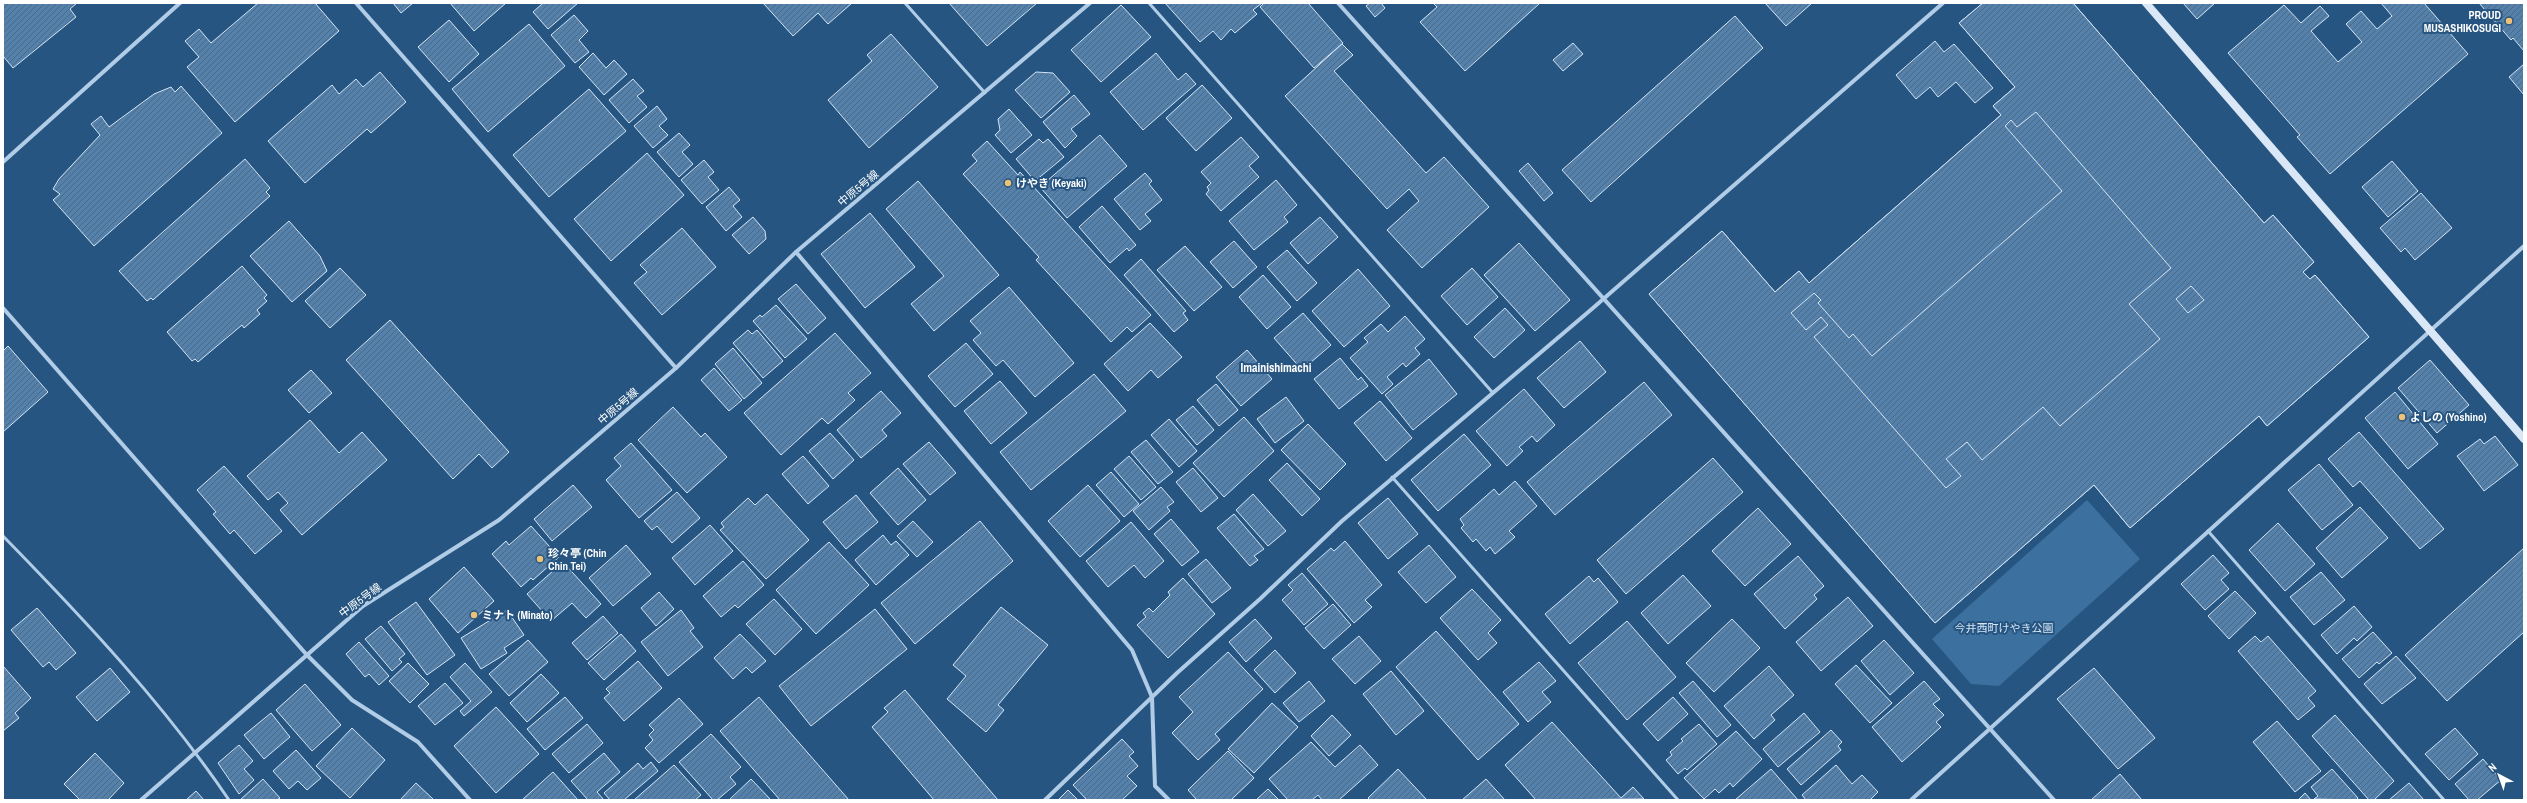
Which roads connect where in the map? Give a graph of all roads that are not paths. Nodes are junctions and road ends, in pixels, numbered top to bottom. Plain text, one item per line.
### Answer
1 (180, 3) edge
2 (356, 3) edge
3 (904, 3) edge
4 (1090, 3) edge
5 (1149, 3) edge
6 (1338, 3) edge
7 (1943, 3) edge
8 (2146, 3) edge
9 (985, 92) junction
10 (3, 162) edge
11 (2524, 246) edge
12 (796, 252) junction
13 (1604, 298) junction
14 (3, 308) edge
15 (2430, 332) junction
16 (676, 368) junction
17 (1493, 393) junction
18 (2524, 439) edge
19 (1392, 477) junction
20 (2208, 532) junction
21 (3, 536) edge
22 (306, 654) junction
23 (1152, 697) junction
24 (1989, 729) junction
25 (196, 752) junction
26 (141, 800) edge
27 (229, 800) edge
28 (470, 800) edge
29 (1045, 800) edge
30 (1169, 800) edge
31 (1678, 800) edge
32 (1911, 800) edge
33 (2054, 800) edge
34 (2444, 800) edge

1 - 10 street
2 - 16 street
3 - 9 lane
4 - 9 street, 中原5号線
5 - 17 lane
6 - 13 street
7 - 13 street
8 - 15 street
9 - 12 street, 中原5号線
11 - 15 street
12 - 16 street, 中原5号線
12 - 23 street
13 - 17 street
13 - 24 street
14 - 22 street
15 - 18 street
15 - 20 street
16 - 22 street, 中原5号線
17 - 19 street
19 - 23 street
19 - 31 lane
20 - 24 street
20 - 34 lane
21 - 25 lane
22 - 25 street, 中原5号線
22 - 28 street
23 - 29 street
23 - 30 street
24 - 32 street
24 - 33 street
25 - 26 street, 中原5号線
25 - 27 lane

